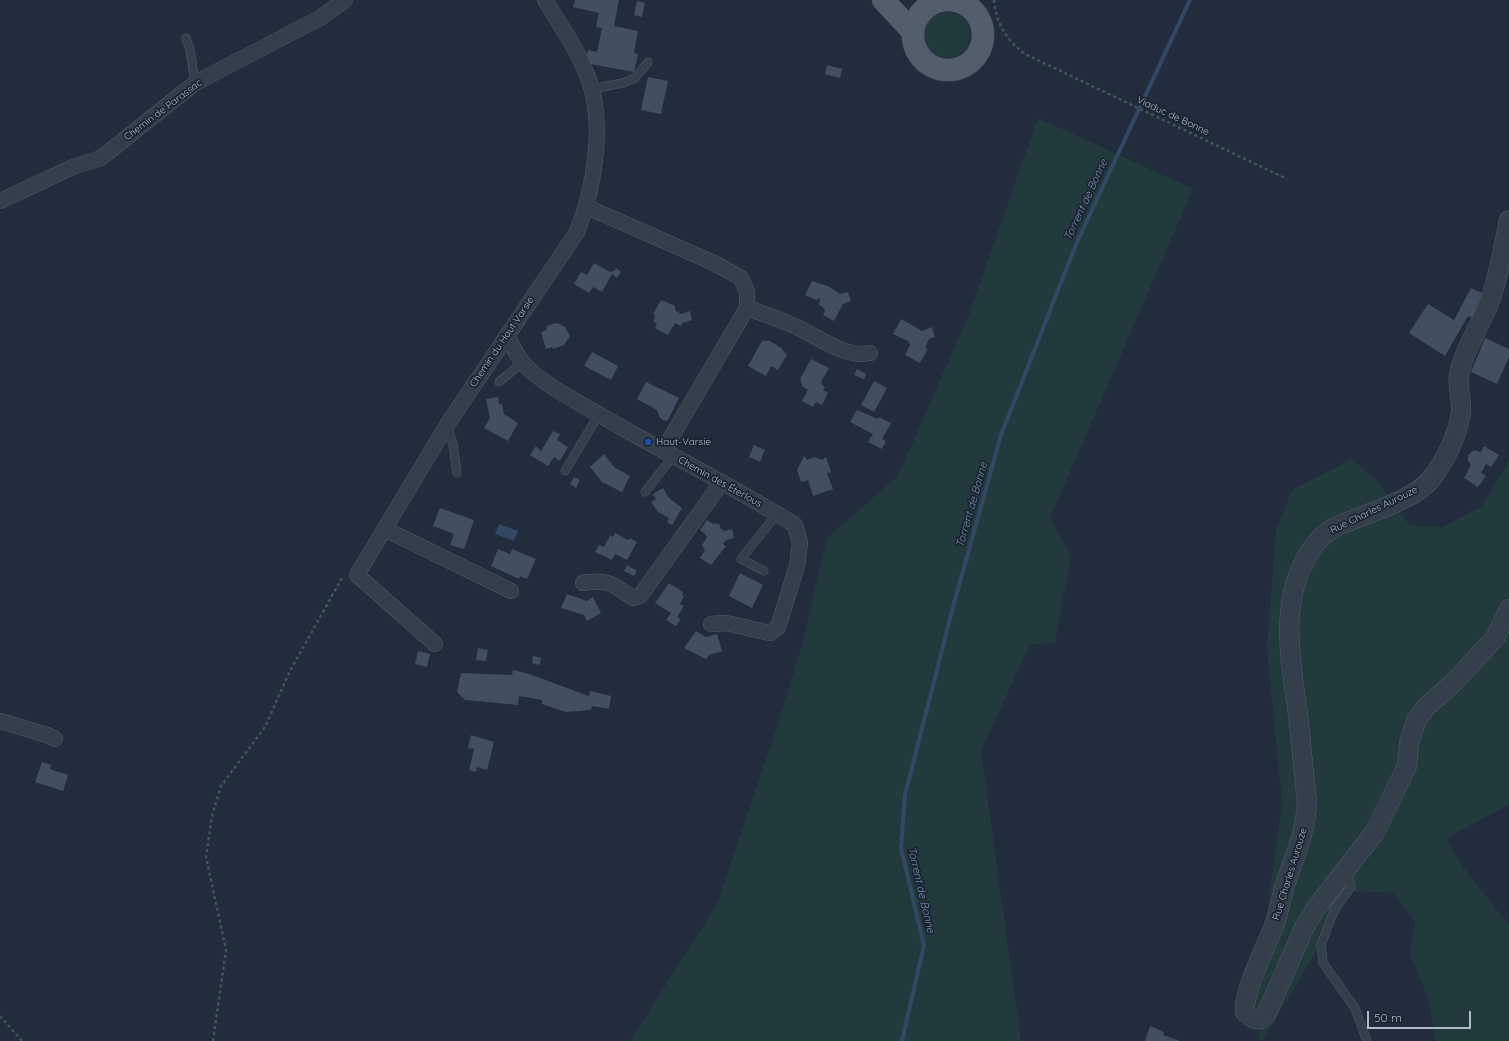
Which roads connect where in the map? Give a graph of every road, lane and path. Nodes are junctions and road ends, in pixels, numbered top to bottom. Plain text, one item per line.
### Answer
1 (345, 0) edge
2 (545, 0) edge
3 (883, 0) edge
4 (908, 0) edge
5 (994, 0) edge
6 (939, 2) edge
7 (973, 6) edge
8 (913, 32) junction
9 (186, 38) dead end
10 (648, 62) dead end
11 (195, 83) junction
12 (591, 89) junction
13 (1287, 178) dead end
14 (0, 201) edge
15 (587, 207) junction
16 (1509, 220) edge
17 (747, 308) junction
18 (507, 335) junction
19 (870, 353) dead end
20 (523, 362) junction
21 (498, 382) dead end
22 (599, 414) junction
23 (447, 425) junction
24 (668, 454) junction
25 (565, 471) dead end
26 (457, 473) dead end
27 (722, 482) junction
28 (644, 492) dead end
29 (777, 514) junction
30 (385, 529) junction
31 (764, 571) dead end
32 (357, 576) junction
33 (583, 583) dead end
34 (511, 592) dead end
35 (1509, 609) edge
36 (711, 624) dead end
37 (435, 644) dead end
38 (0, 722) edge
39 (55, 738) dead end
40 (1346, 870) junction
41 (0, 1016) edge
42 (22, 1041) edge
43 (213, 1041) edge
44 (1367, 1041) edge

1 - 11 street, Chemin de Parassac
2 - 12 street, Chemin du Haut Varsie
3 - 8 main road
4 - 6 main road
5 - 13 path, Viaduc de Bonne
6 - 7 main road
6 - 8 main road
7 - 8 main road
9 - 11 lane
10 - 12 lane
11 - 14 street, Chemin de Parassac
12 - 15 street, Chemin du Haut Varsie
15 - 17 street
15 - 18 street, Chemin du Haut Varsie
16 - 40 street, Rue Charles Aurouze
17 - 19 street
17 - 24 street
18 - 20 street, Chemin des Éterlous
18 - 23 street, Chemin du Haut Varsie
20 - 21 lane
20 - 22 street, Chemin des Éterlous
22 - 24 street, Chemin des Éterlous
22 - 25 lane
23 - 26 lane
23 - 30 street, Chemin du Haut Varsie
24 - 27 street, Chemin des Éterlous
24 - 28 lane
27 - 29 street, Chemin des Éterlous
27 - 33 street
29 - 31 lane
29 - 36 street, Chemin des Éterlous
30 - 32 street, Chemin du Haut Varsie
30 - 34 street
32 - 37 street
32 - 43 path
35 - 40 street, Rue Charles Aurouze
38 - 39 street
40 - 44 lane
41 - 42 path

